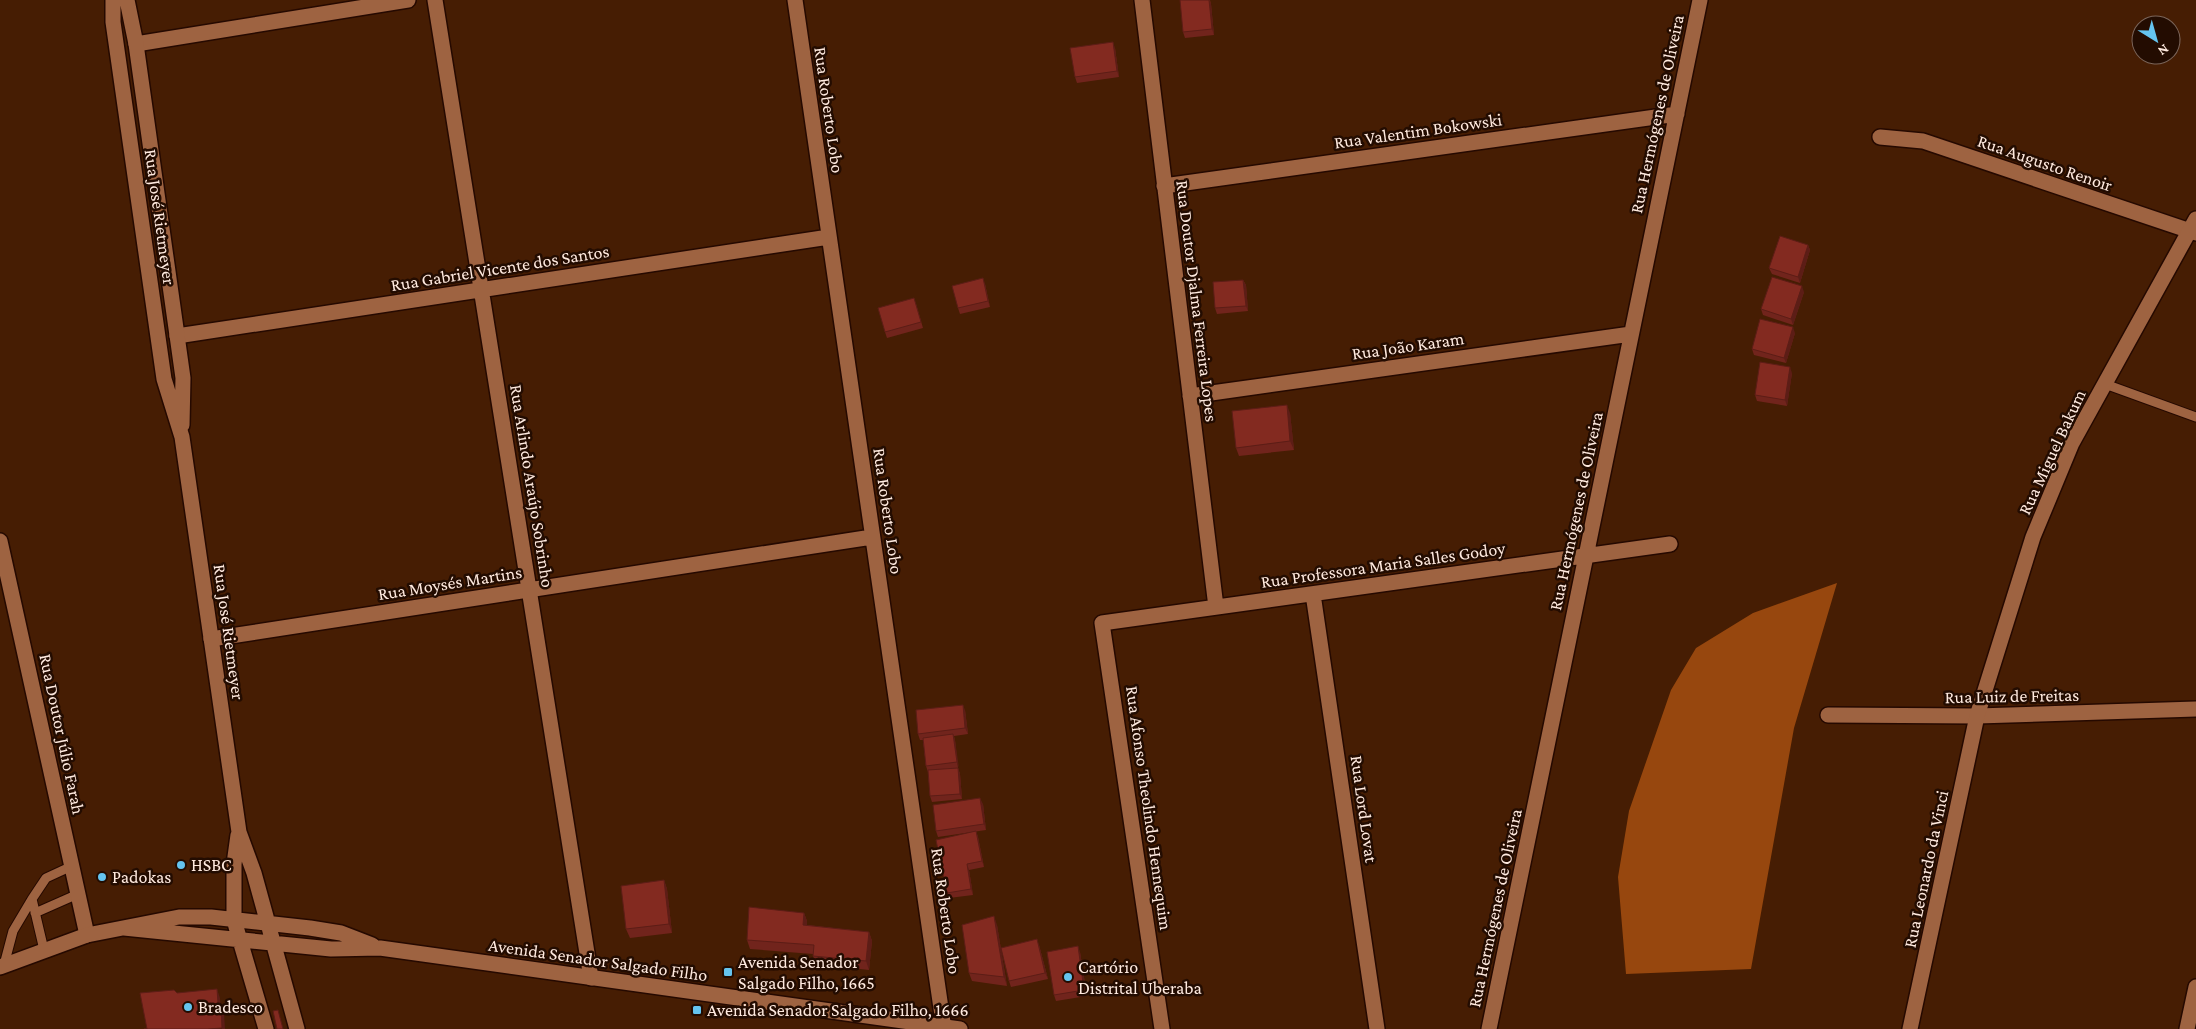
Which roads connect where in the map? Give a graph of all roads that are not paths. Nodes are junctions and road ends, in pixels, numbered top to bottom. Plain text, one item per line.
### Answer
1 (113, 0) edge
2 (127, 0) edge
3 (408, 0) edge
4 (435, 0) edge
5 (794, 0) edge
6 (1142, 0) edge
7 (1700, 0) edge
8 (136, 44) junction
9 (1677, 114) junction
10 (1880, 137) dead end
11 (1164, 186) junction
12 (2194, 228) edge
13 (829, 238) junction
14 (481, 290) junction
15 (1632, 334) junction
16 (177, 336) junction
17 (2105, 384) junction
18 (1190, 396) junction
19 (2196, 417) edge
20 (182, 437) junction
21 (872, 537) junction
22 (0, 540) edge
23 (1670, 544) dead end
24 (1586, 556) junction
25 (529, 590) junction
26 (1313, 594) junction
27 (1216, 607) junction
28 (1102, 623) joint
29 (211, 640) junction
30 (2196, 709) edge
31 (1828, 715) dead end
32 (1978, 716) junction
33 (239, 832) junction
34 (72, 866) junction
35 (78, 894) junction
36 (32, 899) junction
37 (35, 913) junction
38 (234, 920) junction
39 (266, 923) junction
40 (124, 928) junction
41 (86, 934) junction
42 (240, 940) junction
43 (272, 943) junction
44 (380, 948) junction
45 (44, 950) junction
46 (2, 966) edge
47 (591, 978) junction
48 (2196, 987) edge
49 (944, 1028) edge
50 (266, 1029) edge
51 (297, 1029) edge
52 (960, 1029) edge
53 (1162, 1029) edge
54 (1377, 1029) edge
55 (1489, 1029) edge
56 (1910, 1029) edge
57 (2187, 1029) edge

1 - 20 street, Rua José Rietmeyer
2 - 8 street, Rua José Rietmeyer
3 - 8 street
4 - 14 street, Rua Arlindo Araújo Sobrinho
5 - 13 street, Rua Roberto Lobo
6 - 11 street, Rua Doutor Djalma Ferreira Lopes
7 - 9 street, Rua Hermógenes de Oliveira
8 - 16 street, Rua José Rietmeyer
9 - 11 street, Rua Valentim Bokowski
9 - 15 street, Rua Hermógenes de Oliveira
10 - 12 street, Rua Augusto Renoir
11 - 18 street, Rua Doutor Djalma Ferreira Lopes
12 - 17 street, Rua Miguel Bakum
13 - 14 street, Rua Gabriel Vicente dos Santos
13 - 21 street, Rua Roberto Lobo
14 - 16 street, Rua Gabriel Vicente dos Santos
14 - 25 street, Rua Arlindo Araújo Sobrinho
15 - 18 street, Rua João Karam
15 - 24 street, Rua Hermógenes de Oliveira
16 - 20 street, Rua José Rietmeyer
17 - 19 lane
17 - 32 street, Rua Miguel Bakum
18 - 27 street, Rua Doutor Djalma Ferreira Lopes
20 - 29 street, Rua José Rietmeyer
21 - 25 street, Rua Moysés Martins
21 - 49 street, Rua Roberto Lobo
22 - 34 street, Rua Doutor Júlio Farah
23 - 24 street, Rua Professora Maria Salles Godoy
24 - 26 street, Rua Professora Maria Salles Godoy
24 - 55 street, Rua Hermógenes de Oliveira
25 - 29 street, Rua Moysés Martins
25 - 47 street, Rua Arlindo Araújo Sobrinho
26 - 27 street, Rua Professora Maria Salles Godoy
26 - 54 street, Rua Lord Lovat
27 - 28 street, Rua Professora Maria Salles Godoy
28 - 53 street, Rua Afonso Theolindo Hennequim
29 - 33 street, Rua José Rietmeyer
30 - 32 street, Rua Luiz de Freitas
31 - 32 street, Rua Luiz de Freitas
32 - 56 street, Rua Leonardo da Vinci
33 - 38 street, Rua José Rietmeyer
33 - 39 street, Rua José Rietmeyer
34 - 35 street, Rua Doutor Júlio Farah
34 - 36 lane
35 - 37 lane
35 - 41 street, Rua Doutor Júlio Farah
36 - 37 lane
36 - 46 lane
37 - 45 lane
38 - 39 street, Avenida Senador Salgado Filho
38 - 40 street, Avenida Senador Salgado Filho
38 - 42 street, Rua José Rietmeyer
39 - 43 street, Rua José Rietmeyer
39 - 44 street, Avenida Senador Salgado Filho
40 - 41 street, Avenida Senador Salgado Filho
40 - 42 street, Avenida Senador Salgado Filho
41 - 45 street, Avenida Senador Salgado Filho
42 - 43 street, Avenida Senador Salgado Filho
42 - 50 street, Rua José Rietmeyer
43 - 44 street, Avenida Senador Salgado Filho
43 - 51 street, Rua José Rietmeyer
44 - 47 street, Avenida Senador Salgado Filho
45 - 46 street, Avenida Senador Salgado Filho
47 - 49 street, Avenida Senador Salgado Filho
48 - 57 street
49 - 52 street, Avenida Senador Salgado Filho

